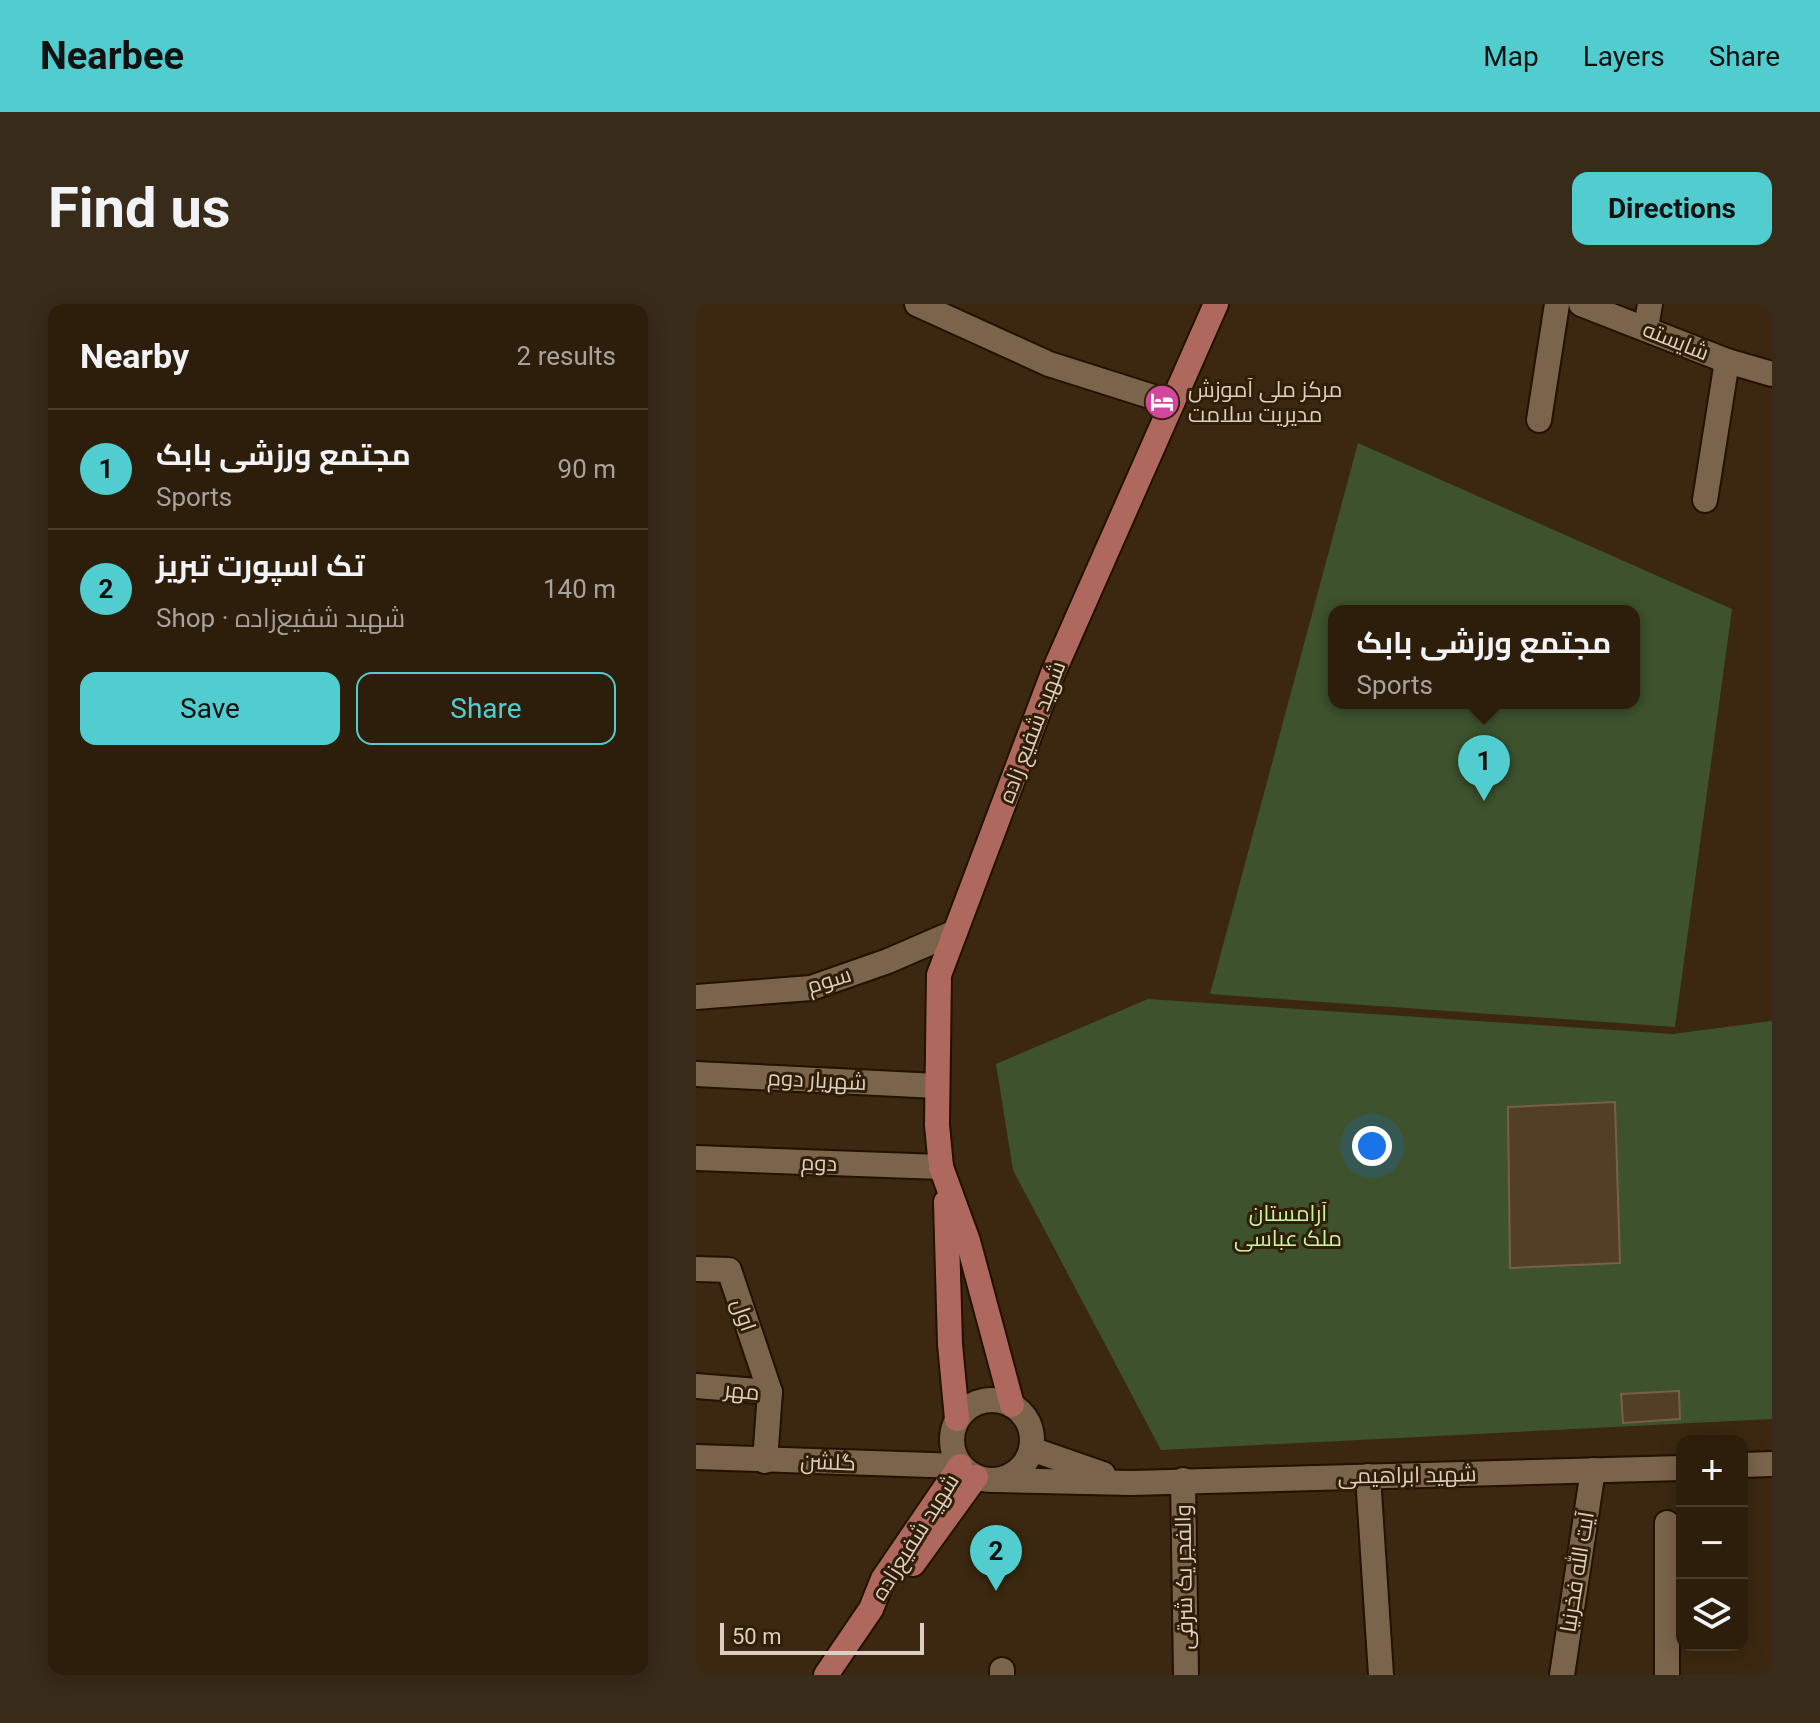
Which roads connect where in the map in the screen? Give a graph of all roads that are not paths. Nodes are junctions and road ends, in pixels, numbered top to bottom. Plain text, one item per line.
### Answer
1 (917, 304) edge
2 (1216, 304) edge
3 (1557, 304) edge
4 (1581, 304) edge
5 (1648, 316) edge
6 (1727, 361) junction
7 (1772, 374) edge
8 (1172, 403) junction
9 (1539, 420) dead end
10 (1705, 500) dead end
11 (955, 932) junction
12 (696, 997) edge
13 (696, 1074) edge
14 (937, 1086) junction
15 (696, 1158) edge
16 (944, 1173) junction
17 (696, 1269) edge
18 (696, 1386) edge
19 (770, 1392) junction
20 (1012, 1405) junction
21 (957, 1419) junction
22 (1031, 1449) junction
23 (696, 1457) edge
24 (765, 1461) junction
25 (1772, 1464) edge
26 (1748, 1465) edge
27 (1676, 1468) edge
28 (1593, 1470) junction
29 (977, 1475) junction
30 (1368, 1476) junction
31 (1183, 1480) junction
32 (1132, 1483) junction
33 (1667, 1523) dead end
34 (826, 1675) edge
35 (1186, 1675) edge
36 (1381, 1675) edge
37 (1562, 1675) edge
38 (1667, 1675) edge

1 - 8 street
2 - 8 main road, شهید شفیع زاده
3 - 9 street
4 - 5 street, شایسته
5 - 6 street, شایسته
6 - 7 street, شایسته
6 - 10 street
8 - 11 main road, شهید شفیع زاده
11 - 12 street, سوم
11 - 14 main road, شهید شفیع زاده
13 - 14 street, شهریار دوم
14 - 16 main road, شهید شفیع زاده
15 - 16 street, دوم
16 - 20 main road, شهید شفیع زاده
16 - 21 main road, شهید شفیع زاده
17 - 19 street, اول
18 - 19 street, مهر
19 - 24 street, مهر
20 - 21 street
20 - 22 street
21 - 29 street
22 - 29 street
22 - 32 street, شهید ابراهیمی
23 - 24 street, گلشن
24 - 29 street, گلشن
25 - 26 street
27 - 28 street, شهید ابراهیمی
28 - 30 street, شهید ابراهیمی
28 - 37 street, آیت الله فخرنیا
29 - 32 street, شهید ابراهیمی
29 - 34 main road, شهید شفیع‌زاده
30 - 31 street, شهید ابراهیمی
30 - 36 street
31 - 32 street, شهید ابراهیمی
31 - 35 street, والفجر یک شرقی
33 - 38 street

